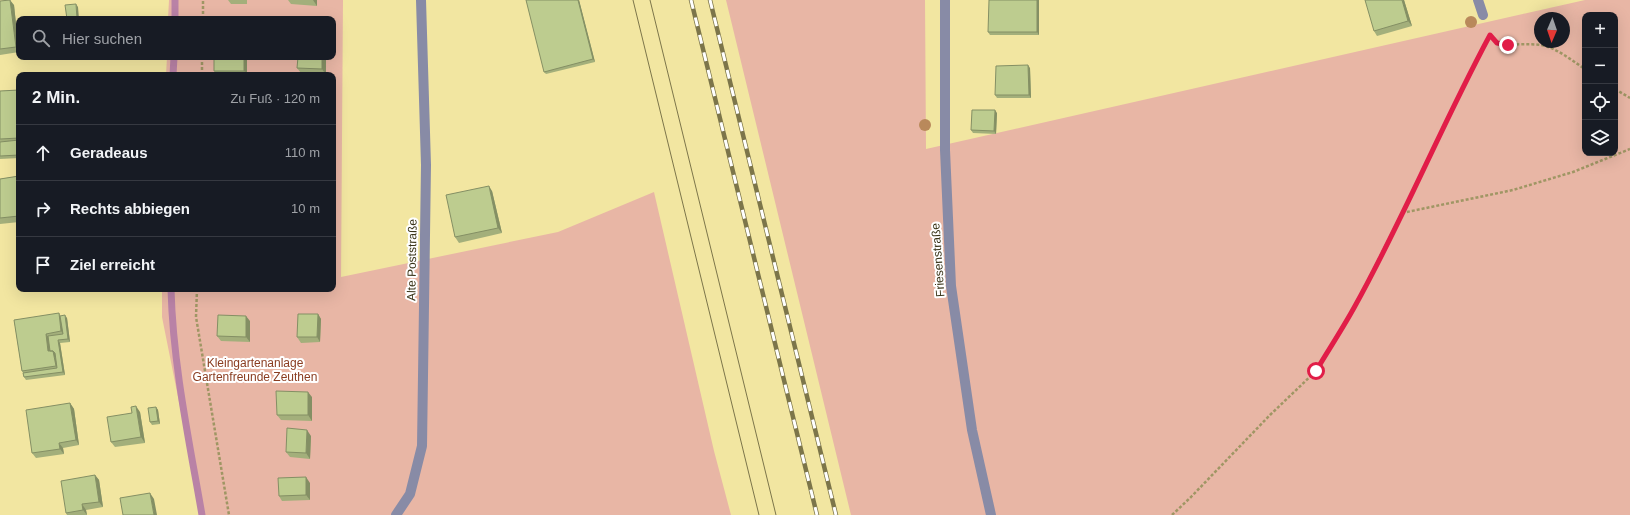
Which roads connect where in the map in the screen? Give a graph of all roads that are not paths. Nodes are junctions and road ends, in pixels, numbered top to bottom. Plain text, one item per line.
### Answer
1 (421, 0) edge
2 (945, 0) edge
3 (1478, 0) edge
4 (1483, 15) road end
5 (396, 515) edge
6 (991, 515) edge

1 - 5 street, Alte Poststraße
2 - 6 street, Friesenstraße
3 - 4 street

